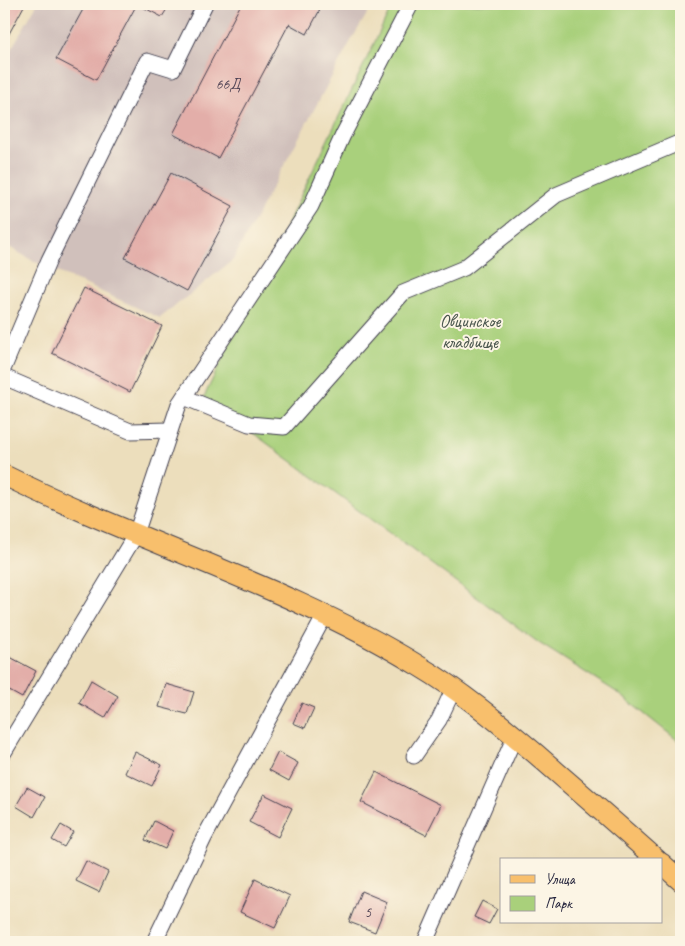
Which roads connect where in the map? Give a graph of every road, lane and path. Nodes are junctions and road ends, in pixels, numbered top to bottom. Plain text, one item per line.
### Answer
1 (205, 4) edge
2 (411, 4) edge
3 (681, 142) edge
4 (4, 367) edge
5 (4, 378) edge
6 (184, 397) junction
7 (170, 430) junction
8 (4, 476) edge
9 (136, 534) junction
10 (325, 615) junction
11 (454, 688) junction
12 (515, 736) junction
13 (4, 752) edge
14 (414, 756) dead end
15 (655, 858) edge
16 (662, 864) edge
17 (681, 881) edge
18 (154, 942) edge
19 (425, 942) edge

1 - 4 street
2 - 6 street
3 - 6 street
5 - 7 street
6 - 7 street
7 - 9 street
8 - 9 main road
9 - 10 main road
9 - 13 street
10 - 11 main road
10 - 18 street
11 - 12 main road
11 - 14 street
12 - 15 main road
12 - 19 street
16 - 17 main road

